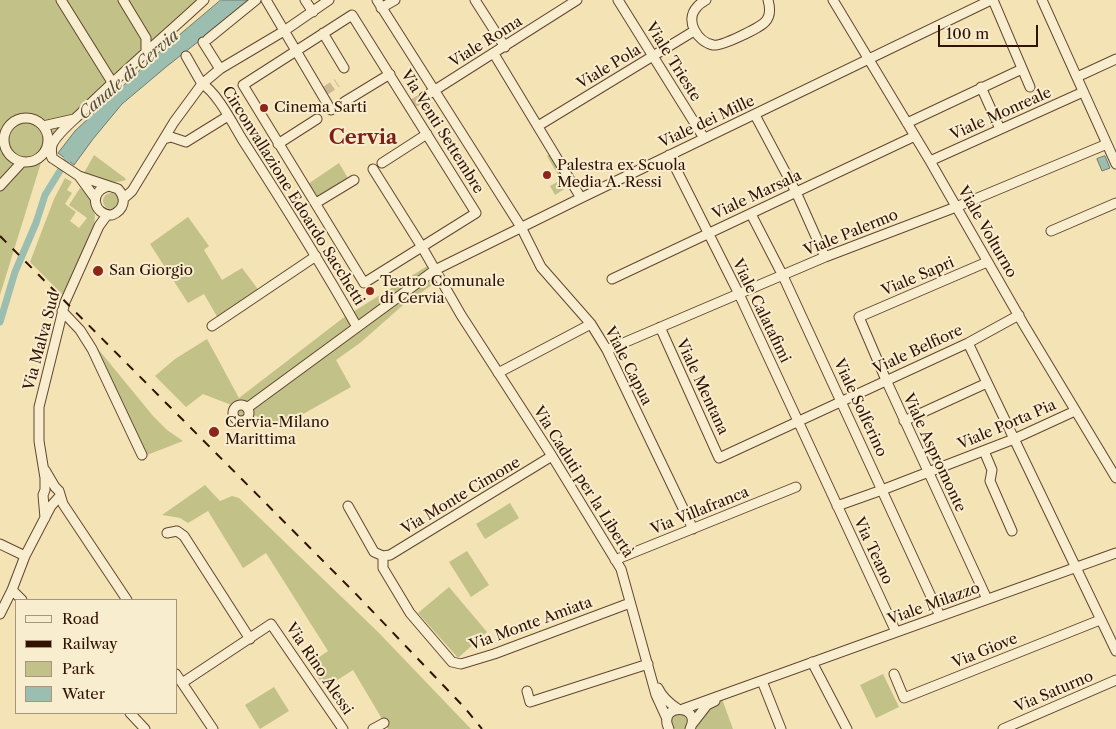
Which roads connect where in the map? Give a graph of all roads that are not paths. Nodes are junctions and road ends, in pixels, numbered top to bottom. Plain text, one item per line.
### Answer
1 (61, 0) edge
2 (123, 0) edge
3 (204, 0) edge
4 (256, 0) edge
5 (266, 0) edge
6 (305, 0) edge
7 (329, 0) edge
8 (395, 0) edge
9 (475, 0) edge
10 (577, 0) edge
11 (618, 0) edge
12 (706, 0) edge
13 (768, 0) edge
14 (833, 0) edge
15 (992, 0) edge
16 (1042, 0) edge
17 (379, 4) edge
18 (313, 12) junction
19 (694, 30) junction
20 (284, 31) junction
21 (323, 32) junction
22 (146, 38) junction
23 (162, 38) junction
24 (505, 47) junction
25 (296, 50) junction
26 (146, 52) junction
27 (494, 54) junction
28 (186, 56) dead end
29 (654, 56) junction
30 (868, 59) junction
31 (1116, 59) edge
32 (344, 68) dead end
33 (220, 69) junction
34 (1022, 69) junction
35 (390, 74) junction
36 (1077, 77) junction
37 (112, 82) junction
38 (202, 84) junction
39 (981, 87) junction
40 (1030, 87) dead end
41 (434, 91) junction
42 (1083, 92) junction
43 (424, 97) tunnel mouth
44 (344, 102) dead end
45 (331, 110) dead end
46 (755, 115) junction
47 (228, 116) junction
48 (317, 119) dead end
49 (71, 121) junction
50 (0, 122) edge
51 (174, 122) junction
52 (12, 123) junction
53 (907, 123) junction
54 (43, 126) junction
55 (234, 126) junction
56 (538, 126) junction
57 (1000, 129) junction
58 (2, 132) edge
59 (427, 134) junction
60 (196, 136) junction
61 (915, 136) junction
62 (178, 138) junction
63 (704, 138) junction
64 (164, 139) junction
65 (47, 144) junction
66 (278, 144) junction
67 (1107, 144) junction
68 (669, 155) junction
69 (10, 156) junction
70 (41, 157) junction
71 (52, 158) junction
72 (930, 161) junction
73 (22, 162) junction
74 (382, 163) dead end
75 (1116, 164) edge
76 (373, 169) dead end
77 (144, 171) junction
78 (79, 176) junction
79 (6, 178) junction
80 (354, 180) dead end
81 (0, 186) edge
82 (109, 186) junction
83 (118, 189) junction
84 (796, 192) junction
85 (95, 198) junction
86 (124, 198) junction
87 (581, 198) junction
88 (316, 203) junction
89 (1116, 203) edge
90 (956, 206) junction
91 (98, 209) junction
92 (751, 214) junction
93 (107, 215) junction
94 (99, 226) junction
95 (521, 227) junction
96 (1051, 231) dead end
97 (708, 234) junction
98 (422, 247) junction
99 (316, 256) junction
100 (825, 257) junction
101 (987, 262) junction
102 (435, 270) junction
103 (784, 276) junction
104 (612, 279) dead end
105 (739, 294) junction
106 (62, 311) junction
107 (1019, 315) junction
108 (859, 317) joint
109 (591, 324) junction
110 (212, 326) dead end
111 (358, 327) junction
112 (660, 327) junction
113 (968, 343) junction
114 (607, 350) junction
115 (498, 373) junction
116 (886, 380) junction
117 (988, 383) junction
118 (841, 401) junction
119 (247, 408) dead end
120 (1075, 411) junction
121 (799, 421) junction
122 (904, 421) junction
123 (1014, 439) junction
124 (984, 451) junction
125 (142, 455) dead end
126 (552, 456) junction
127 (719, 458) joint
128 (44, 468) junction
129 (928, 473) junction
130 (1116, 478) edge
131 (826, 480) joint
132 (55, 487) junction
133 (796, 487) dead end
134 (882, 490) junction
135 (44, 494) junction
136 (57, 499) junction
137 (348, 506) dead end
138 (837, 506) junction
139 (45, 518) junction
140 (693, 528) junction
141 (1012, 531) dead end
142 (168, 533) dead end
143 (0, 544) edge
144 (1116, 553) edge
145 (24, 556) junction
146 (383, 556) junction
147 (616, 560) junction
148 (1075, 567) junction
149 (12, 590) junction
150 (21, 599) edge
151 (126, 599) edge
152 (987, 599) junction
153 (630, 602) junction
154 (0, 614) edge
155 (940, 616) junction
156 (1100, 620) junction
157 (896, 632) junction
158 (250, 638) junction
159 (1116, 651) edge
160 (812, 662) junction
161 (649, 666) junction
162 (894, 674) dead end
163 (178, 677) edge
164 (1116, 680) edge
165 (762, 681) junction
166 (182, 683) junction
167 (527, 691) dead end
168 (732, 691) junction
169 (680, 709) junction
170 (131, 714) edge
171 (667, 718) junction
172 (384, 723) dead end
173 (691, 726) edge
174 (146, 729) edge
175 (213, 729) edge
176 (343, 729) edge
177 (373, 729) edge
178 (669, 729) edge
179 (780, 729) edge
180 (847, 729) edge
181 (1004, 729) edge

1 - 37 street
2 - 22 street
3 - 23 street
4 - 33 street
5 - 20 street
6 - 18 street
7 - 18 street, Circonvallazione Edoardo Sacchetti
8 - 17 street
9 - 24 street
10 - 24 street, Viale Roma
11 - 29 street, Viale Trieste
12 - 19 street
13 - 19 street
14 - 30 street, Viale Volturno
15 - 30 street, Viale dei Mille
15 - 34 street
16 - 36 street
17 - 41 street
18 - 20 street, Circonvallazione Edoardo Sacchetti
19 - 29 street, Viale Pola
20 - 25 street
20 - 33 street, Circonvallazione Edoardo Sacchetti
21 - 25 street, Via Venti Settembre
21 - 32 street
21 - 35 street, Via Venti Settembre
22 - 23 street
22 - 26 street
23 - 26 street
24 - 27 street, Viale Roma
25 - 45 street
25 - 66 street, Via Venti Settembre
26 - 37 street
27 - 41 street, Viale Roma
27 - 56 street
28 - 38 street
29 - 56 street, Viale Pola
29 - 63 street, Viale Trieste
30 - 46 street, Viale dei Mille
30 - 53 street, Viale Volturno
31 - 36 street
33 - 38 street, Circonvallazione Edoardo Sacchetti
34 - 39 street
34 - 40 street
35 - 44 street
35 - 59 street, Via Venti Settembre
36 - 42 street
37 - 49 street
38 - 47 street, Circonvallazione Edoardo Sacchetti
38 - 51 street
39 - 53 street
39 - 57 street
41 - 43 street, Viale Roma
41 - 95 street
42 - 57 street, Viale Monreale
42 - 67 street
46 - 63 street, Viale dei Mille
46 - 84 street
47 - 55 street, Circonvallazione Edoardo Sacchetti
47 - 60 street
48 - 66 street
49 - 54 street
49 - 65 street
49 - 71 street
50 - 52 street
51 - 62 street
51 - 64 street
52 - 54 street
52 - 58 street
53 - 61 street, Viale Volturno
54 - 65 street
55 - 60 street
55 - 99 street, Circonvallazione Edoardo Sacchetti
56 - 87 street
57 - 72 street, Viale Monreale
58 - 69 street
59 - 74 street
59 - 98 street, Via Venti Settembre
60 - 62 street
61 - 72 street, Viale Volturno
61 - 84 street, Viale Marsala
62 - 64 street
63 - 68 street, Viale dei Mille
64 - 77 street
65 - 70 street
65 - 71 street
66 - 88 street, Via Venti Settembre
67 - 75 street
67 - 90 street, Viale Palermo
68 - 87 street, Viale dei Mille
68 - 97 street, Viale Calatafimi
69 - 73 street
69 - 79 street
70 - 71 street
70 - 73 street
71 - 78 street
72 - 90 street, Viale Volturno
73 - 79 street
76 - 98 street, Via Caduti per la Libertà
77 - 83 street
77 - 86 street
78 - 82 street
78 - 85 street
79 - 81 street
80 - 88 street
82 - 83 street
82 - 85 street
83 - 86 street
84 - 92 street, Viale Marsala
84 - 100 street
85 - 91 street
86 - 93 street
87 - 95 street, Viale dei Mille
88 - 98 street, Via Venti Settembre
89 - 96 street
90 - 100 street, Viale Palermo
90 - 101 street, Viale Volturno
91 - 93 street
91 - 94 street
92 - 97 street, Viale Marsala
92 - 103 street, Viale Solferino
93 - 94 street, Via Malva Sud
94 - 106 street, Via Malva Sud
95 - 102 street, Viale dei Mille
95 - 109 street, Viale Capua
97 - 104 street, Viale Marsala
97 - 105 street, Viale Calatafimi
98 - 102 street, Via Caduti per la Libertà
99 - 110 street
99 - 111 street, Circonvallazione Edoardo Sacchetti
100 - 103 street, Viale Palermo
101 - 107 street, Viale Volturno
101 - 108 street, Viale Sapri
102 - 111 street, Viale dei Mille
102 - 115 street, Via Caduti per la Libertà
103 - 105 street, Viale Palermo
103 - 118 street, Viale Solferino
105 - 112 street, Viale Palermo
105 - 121 street, Viale Calatafimi
106 - 125 street
106 - 128 street, Via Malva Sud
107 - 113 street, Viale Belfiore
107 - 120 street, Viale Volturno
108 - 116 street, Viale Aspromonte
109 - 114 street, Viale Capua
109 - 115 street
111 - 119 street, Viale dei Mille
112 - 114 street, Viale Palermo
112 - 127 street, Viale Mentana
113 - 116 street, Viale Belfiore
113 - 117 street
114 - 140 street, Viale Capua
115 - 126 street, Via Caduti per la Libertà
116 - 118 street, Viale Belfiore
116 - 122 street, Viale Aspromonte
117 - 122 street
117 - 123 street
118 - 121 street, Viale Belfiore
118 - 134 street, Viale Solferino
120 - 123 street, Viale Porta Pia
120 - 130 street, Viale Volturno
121 - 127 street, Viale Belfiore
121 - 131 street, Viale Calatafimi
122 - 129 street, Viale Aspromonte
123 - 124 street, Viale Porta Pia
123 - 148 street
124 - 129 street, Viale Porta Pia
124 - 141 street
126 - 146 street, Via Monte Cimone
126 - 147 street, Via Caduti per la Libertà
128 - 132 street, Via Malva Sud
128 - 135 street, Via Malva Sud
129 - 134 street, Viale Porta Pia
129 - 152 street, Viale Aspromonte
131 - 138 street, Via Teano
132 - 135 street
132 - 136 street
133 - 140 street, Via Villafranca
134 - 138 street, Viale Porta Pia
134 - 155 street, Viale Solferino
135 - 136 street
135 - 139 street, Via Malva Sud
136 - 139 street
136 - 151 street
137 - 146 street, Via Monte Amiata
138 - 157 street, Via Teano
139 - 145 street
140 - 147 street, Via Villafranca
142 - 158 street
143 - 145 street
144 - 148 street, Viale Milazzo
145 - 149 street
146 - 153 street, Via Monte Amiata
147 - 153 street, Via Caduti per la Libertà
148 - 152 street, Viale Milazzo
148 - 156 street
149 - 150 street
149 - 154 street
152 - 155 street, Viale Milazzo
153 - 161 street, Via Caduti per la Libertà
155 - 157 street, Viale Milazzo
156 - 159 street
156 - 162 street, Via Giove
157 - 160 street, Viale Milazzo
158 - 166 street
158 - 176 street, Via Rino Alessi
160 - 165 street, Viale Milazzo
160 - 180 street
161 - 167 street
161 - 169 street, Via Caduti per la Libertà
161 - 171 street, Via Caduti per la Libertà
163 - 166 street
164 - 181 street, Via Saturno
165 - 168 street, Viale Milazzo
165 - 179 street
166 - 175 street
168 - 169 street, Viale Milazzo
168 - 173 street, Viale Milazzo
169 - 171 street, Viale Milazzo
169 - 173 street, Via Caduti per la Libertà
170 - 174 street
171 - 178 street, Via Caduti per la Libertà
172 - 177 street

